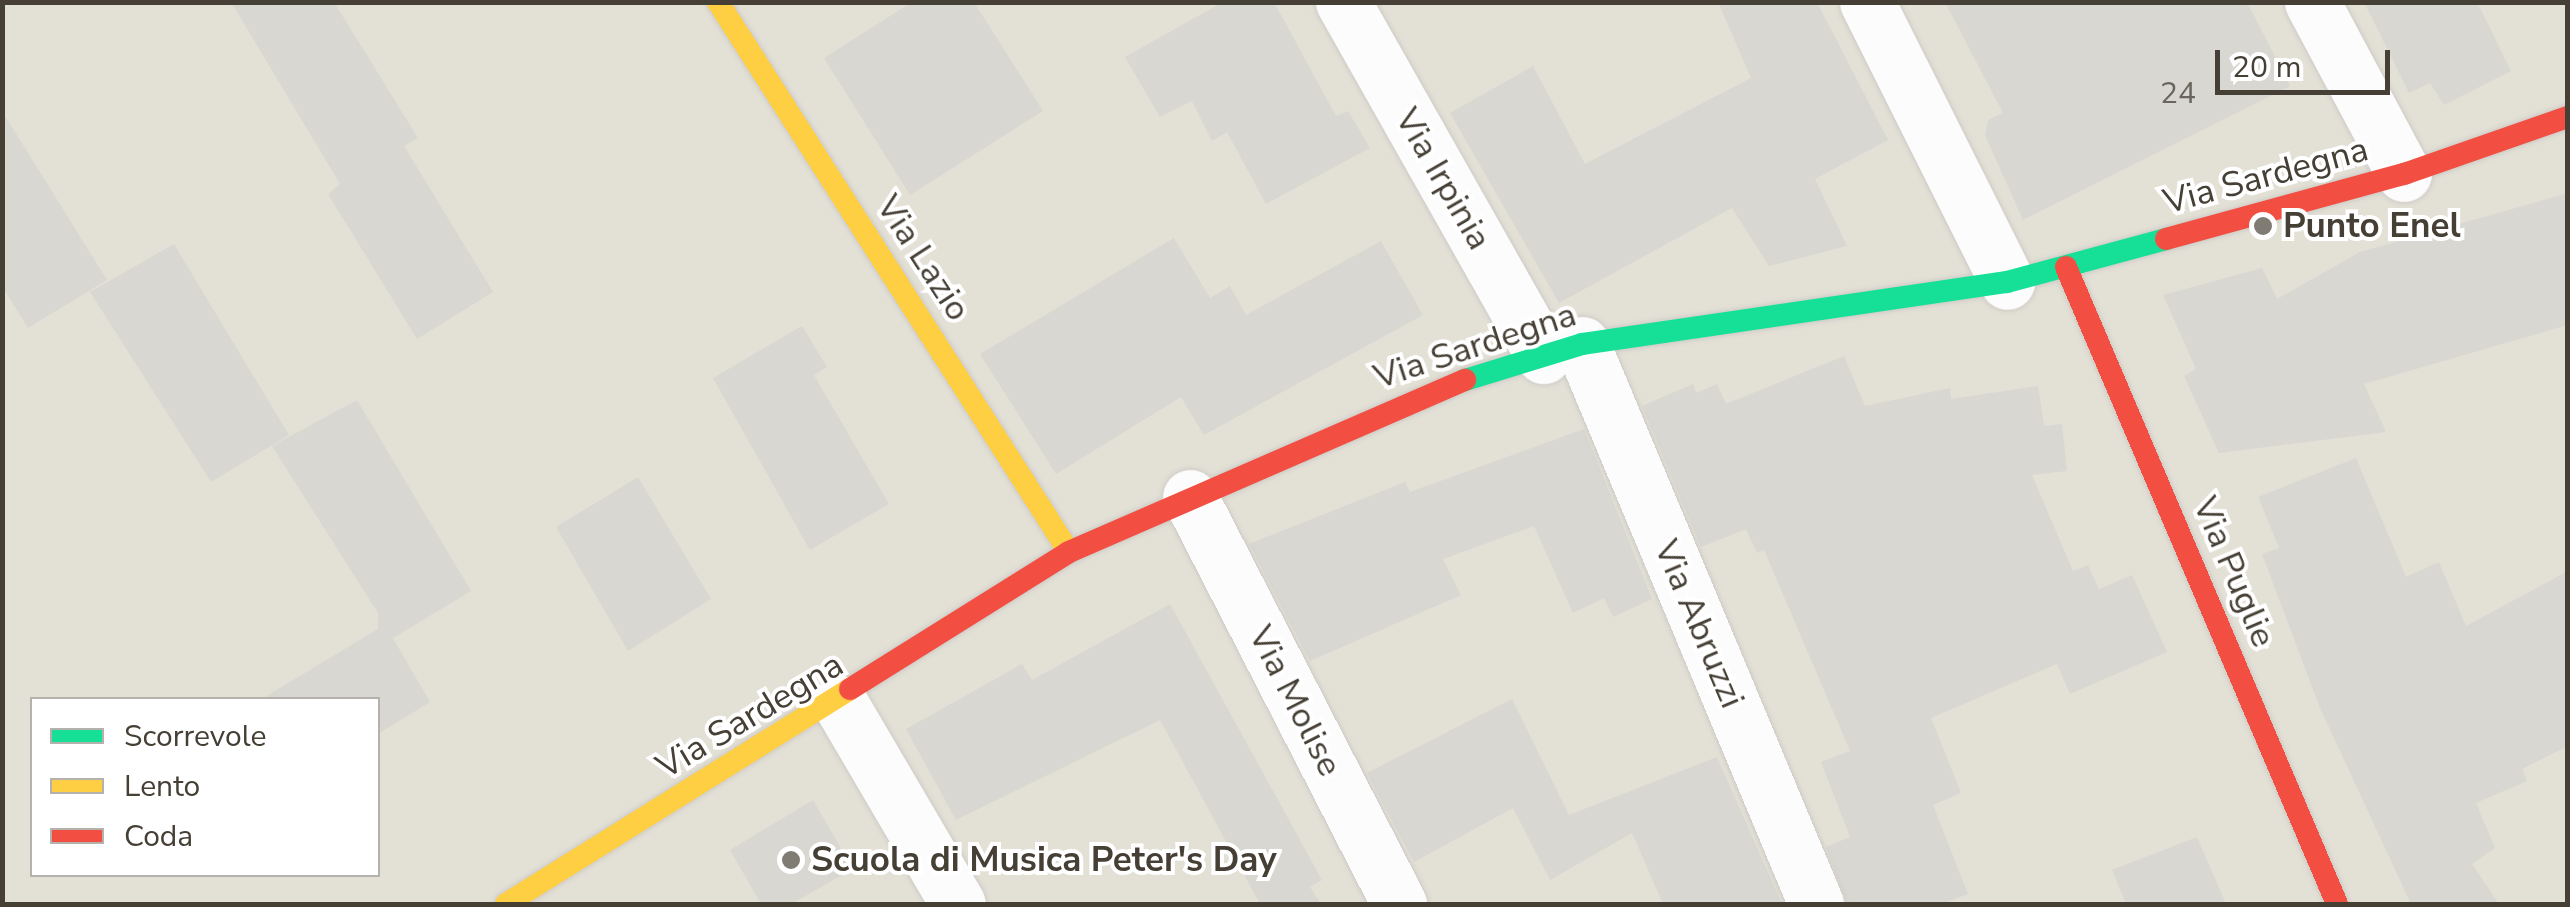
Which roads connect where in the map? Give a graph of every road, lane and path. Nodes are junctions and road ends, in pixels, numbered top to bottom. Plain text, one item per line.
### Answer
1 (718, 2) edge
2 (1342, 2) edge
3 (1868, 2) edge
4 (2312, 2) edge
5 (2568, 118) edge
6 (2404, 174) junction
7 (2066, 267) junction
8 (2007, 282) junction
9 (1562, 350) junction
10 (1190, 497) junction
11 (1068, 552) junction
12 (840, 703) junction
13 (506, 904) edge
14 (958, 904) edge
15 (1400, 904) edge
16 (1816, 904) edge
17 (2337, 904) edge

1 - 11 street, Via Lazio
2 - 9 street, Via Irpinia
3 - 8 street
4 - 6 street
5 - 6 street, Via Sardegna
6 - 7 street, Via Sardegna
7 - 8 street, Via Sardegna
7 - 17 street, Via Puglie
8 - 9 street, Via Sardegna
9 - 10 street, Via Sardegna
9 - 16 street, Via Abruzzi
10 - 11 street, Via Sardegna
10 - 15 street, Via Molise
11 - 12 street, Via Sardegna
12 - 13 street, Via Sardegna
12 - 14 street

